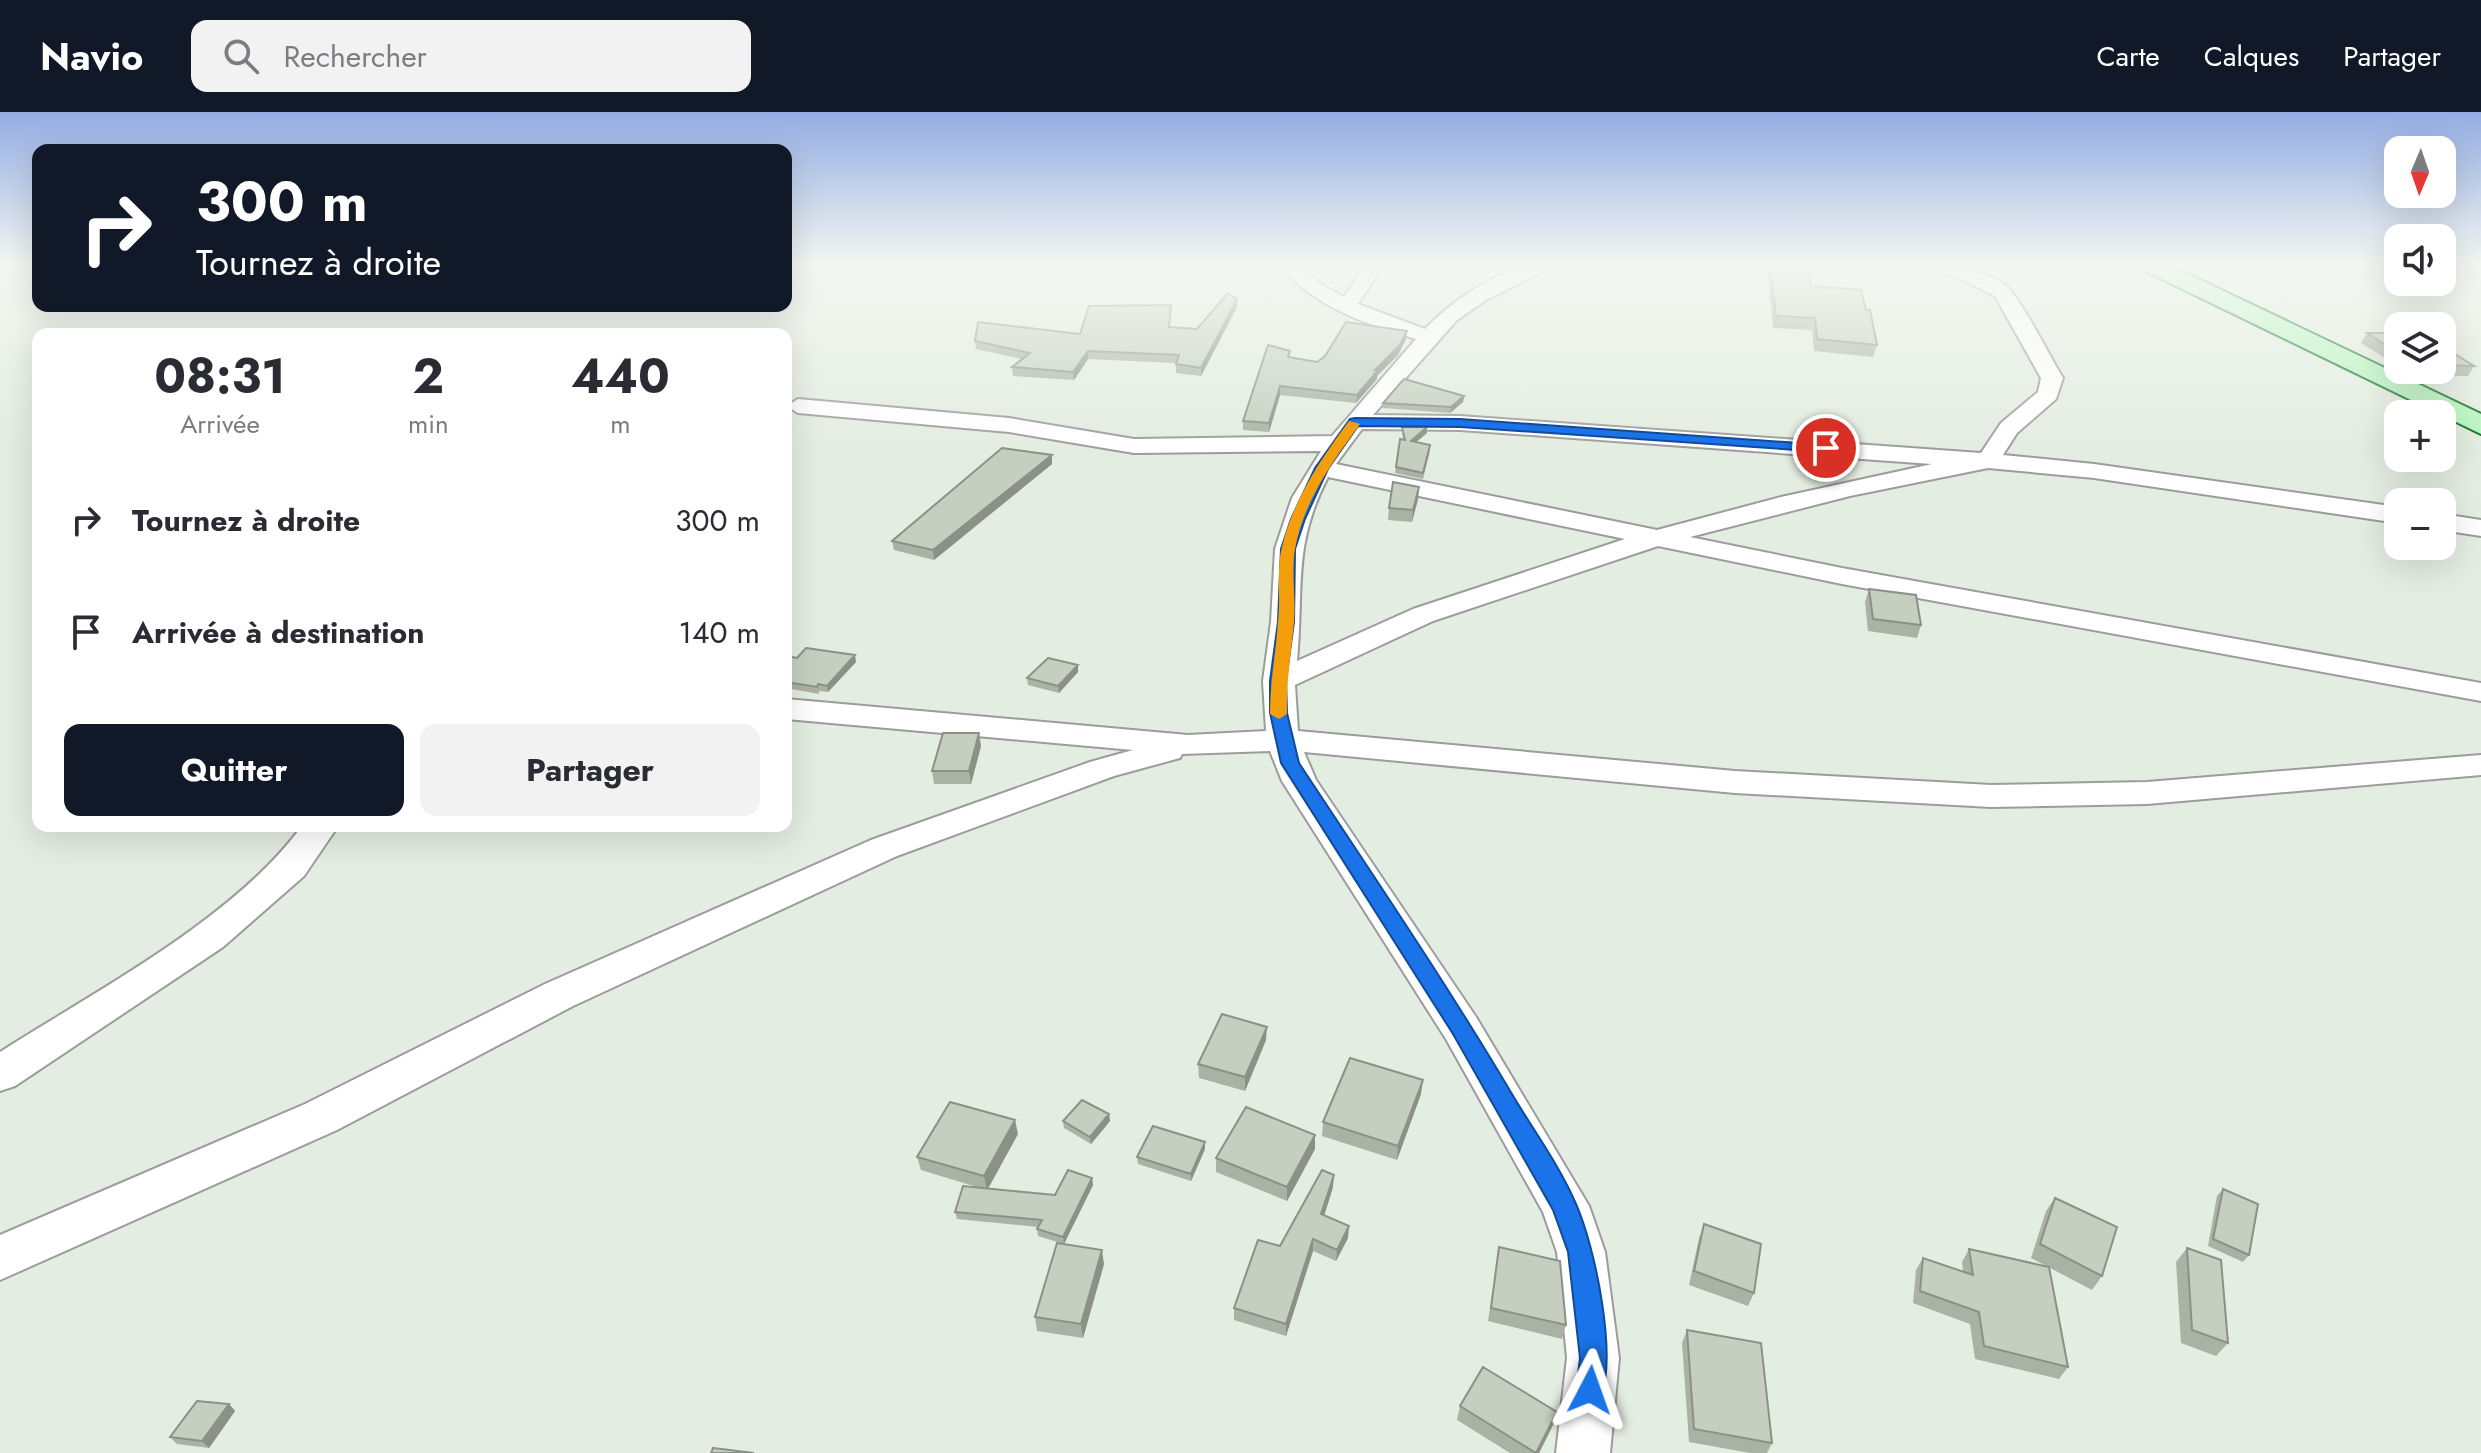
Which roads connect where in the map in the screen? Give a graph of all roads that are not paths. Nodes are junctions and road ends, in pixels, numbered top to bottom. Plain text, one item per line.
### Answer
1 (1394, 327) edge
2 (1440, 327) edge
3 (2022, 327) edge
4 (2278, 327) edge
5 (1430, 337) junction
6 (798, 406) dead end
7 (2481, 425) edge
8 (1347, 432) junction
9 (1988, 461) junction
10 (1321, 468) junction
11 (2384, 513) edge
12 (2456, 524) edge
13 (2481, 528) edge
14 (1649, 538) junction
15 (1278, 681) junction
16 (2481, 692) edge
17 (792, 710) edge
18 (1283, 740) junction
19 (1188, 745) junction
20 (2481, 765) edge
21 (316, 832) edge
22 (0, 1074) edge
23 (0, 1258) edge
24 (1583, 1453) edge

1 - 5 street
2 - 5 street
3 - 9 street
4 - 7 street
5 - 8 street
6 - 8 street
8 - 9 street
8 - 10 street
9 - 11 street
9 - 14 street
10 - 14 street
10 - 15 street
12 - 13 street
14 - 15 street
14 - 16 street
15 - 18 street
17 - 19 street
18 - 19 street
18 - 20 street
18 - 24 street
19 - 23 street
21 - 22 street

